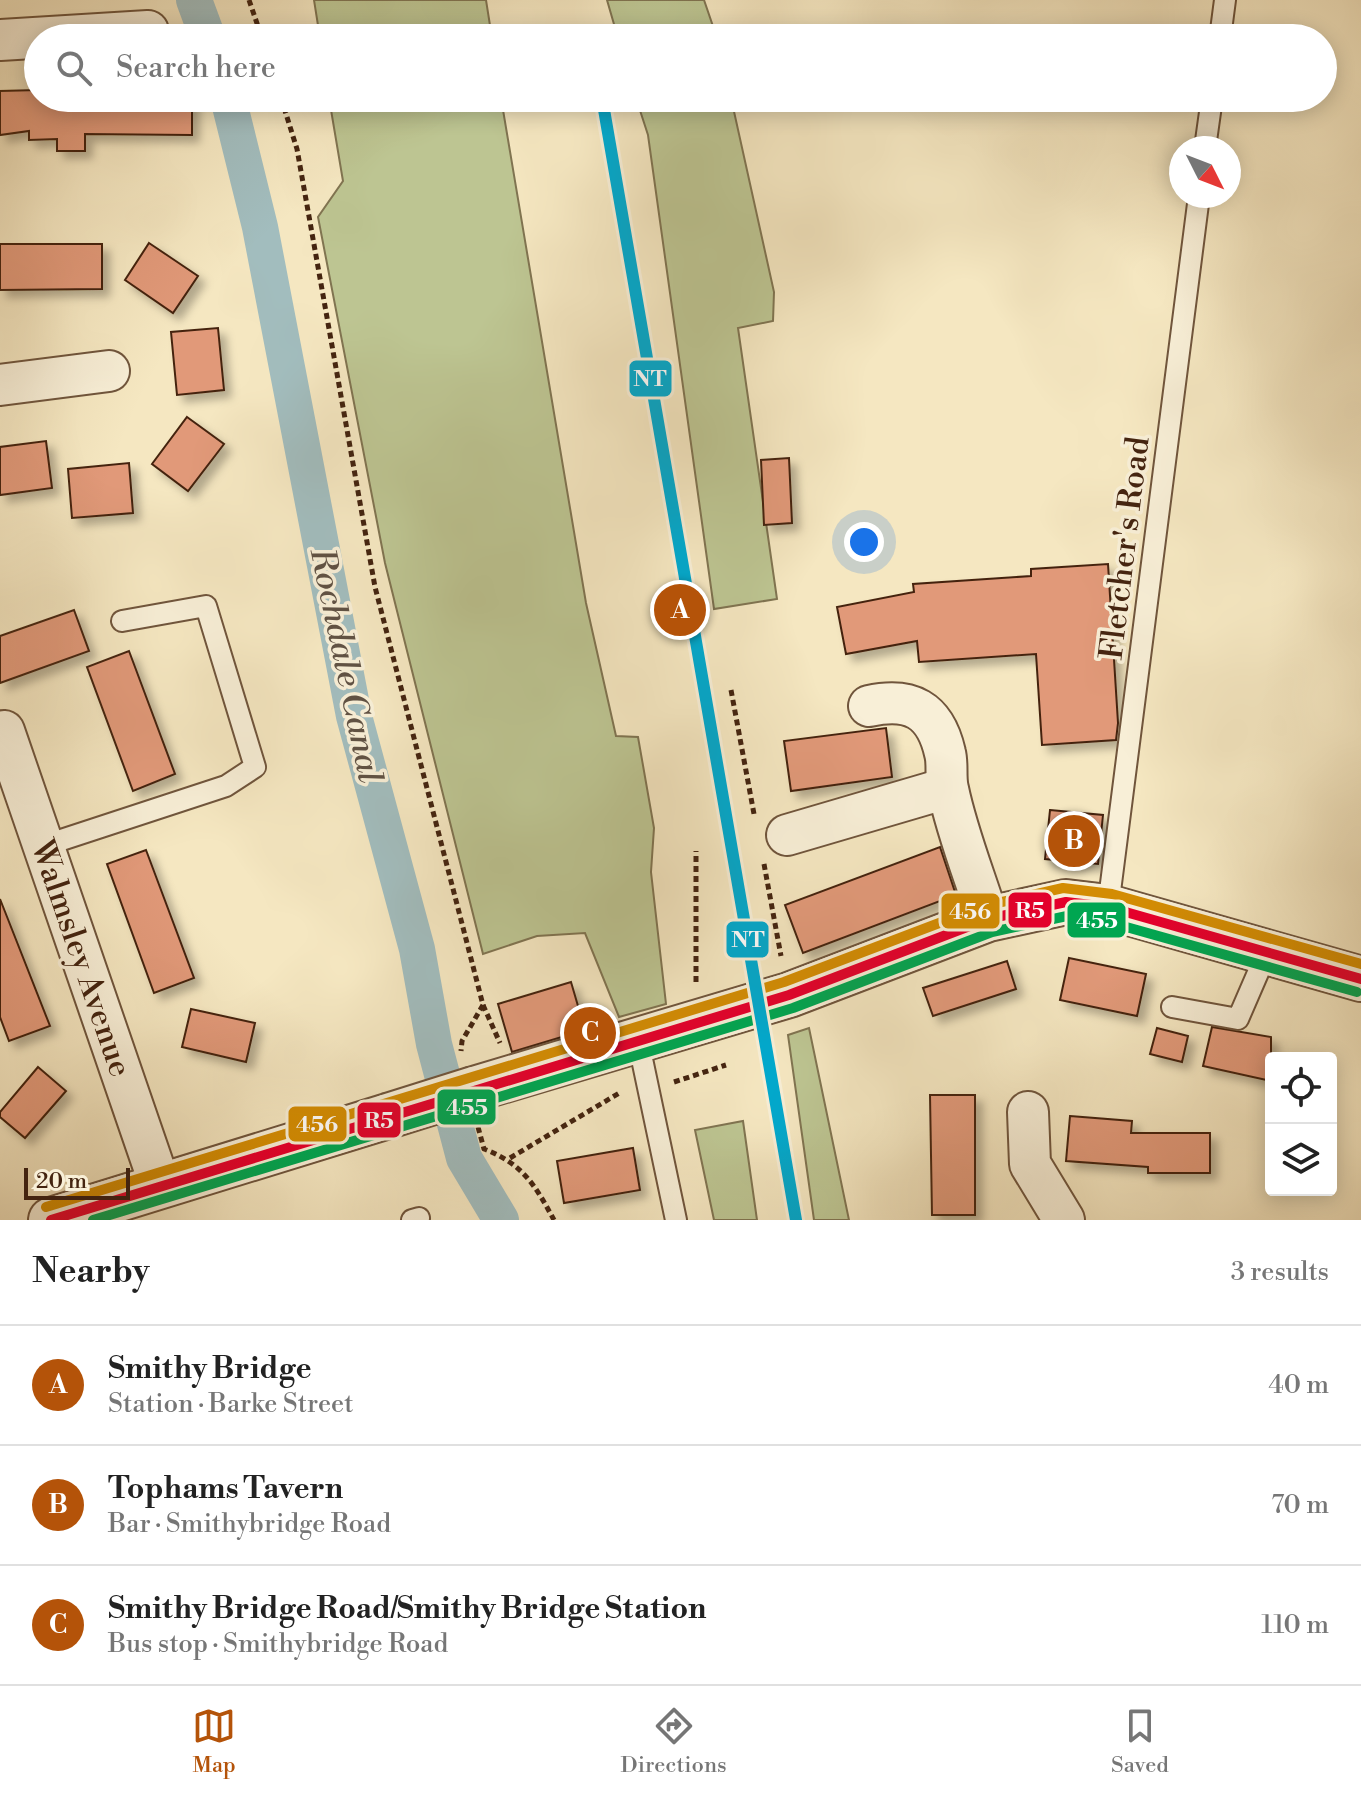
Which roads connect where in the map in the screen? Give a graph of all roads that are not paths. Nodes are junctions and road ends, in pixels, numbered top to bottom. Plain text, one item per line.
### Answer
1 (1225, 0) edge
2 (1222, 24) edge
3 (24, 39) edge
4 (0, 40) edge
5 (1210, 112) edge
6 (1207, 136) edge
7 (1197, 208) edge
8 (109, 371) dead end
9 (0, 385) edge
10 (122, 621) dead end
11 (869, 706) dead end
12 (4, 731) dead end
13 (947, 788) junction
14 (787, 835) dead end
15 (43, 846) junction
16 (1108, 907) junction
17 (988, 919) junction
18 (1267, 952) junction
19 (1361, 979) edge
20 (1172, 1007) dead end
21 (638, 1040) junction
22 (1028, 1112) dead end
23 (160, 1185) junction
24 (114, 1209) edge
25 (51, 1220) edge
26 (676, 1220) edge
27 (1064, 1220) edge

1 - 2 lane
3 - 4 street
5 - 6 lane
7 - 16 lane, Fletcher's Road
8 - 9 street
10 - 15 lane
11 - 13 street
12 - 15 street, Walmsley Avenue
13 - 14 street
13 - 17 street
15 - 23 street, Walmsley Avenue
16 - 17 street
16 - 18 street
17 - 21 street
18 - 19 street
18 - 20 lane
21 - 23 street, bridge
21 - 26 lane
22 - 27 street
23 - 24 street
24 - 25 street

